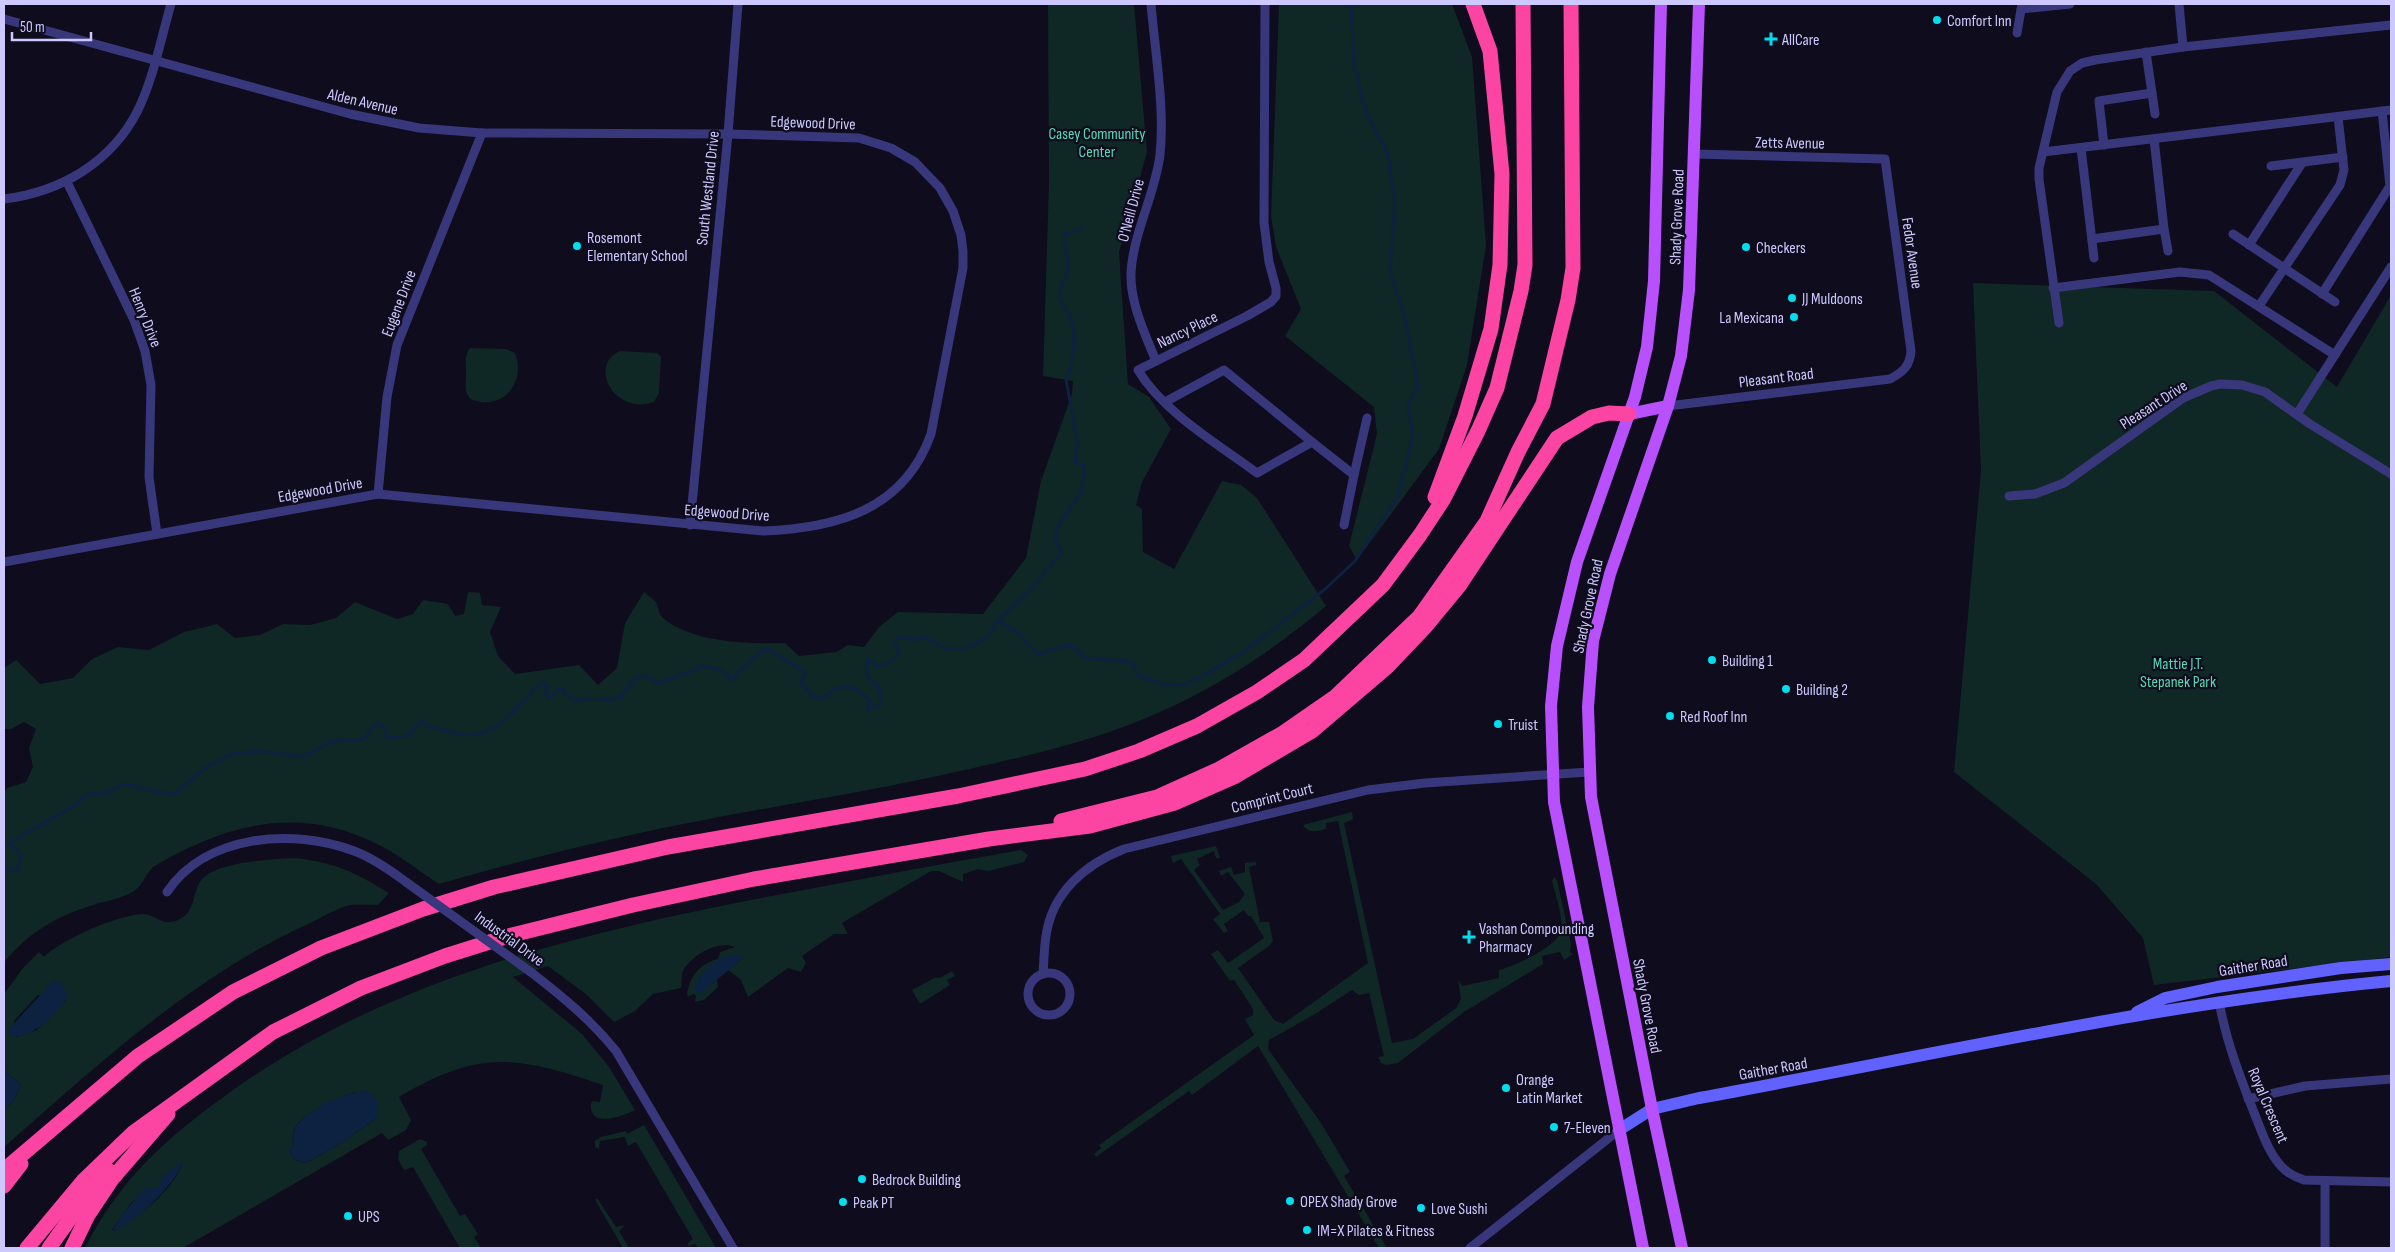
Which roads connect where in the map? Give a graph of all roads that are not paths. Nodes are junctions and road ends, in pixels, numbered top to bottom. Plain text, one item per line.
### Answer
1 (171, 4) edge
2 (738, 4) edge
3 (1152, 4) edge
4 (1265, 4) edge
5 (1473, 4) edge
6 (1523, 4) edge
7 (1571, 4) edge
8 (1661, 4) edge
9 (1699, 4) edge
10 (2070, 4) edge
11 (2179, 4) edge
12 (2022, 6) edge
13 (4, 19) edge
14 (2391, 25) edge
15 (2017, 33) dead end
16 (2183, 47) junction
17 (2146, 52) junction
18 (155, 61) junction
19 (2152, 93) junction
20 (2386, 111) edge
21 (2155, 114) dead end
22 (2338, 117) junction
23 (482, 133) junction
24 (728, 134) junction
25 (2154, 139) junction
26 (2104, 145) junction
27 (2081, 148) junction
28 (2043, 152) junction
29 (1695, 154) junction
30 (2343, 157) junction
31 (1885, 159) joint
32 (2302, 163) junction
33 (2271, 166) dead end
34 (67, 182) junction
35 (4, 199) edge
36 (2164, 229) junction
37 (2232, 234) dead end
38 (2092, 239) junction
39 (2249, 246) junction
40 (2168, 251) dead end
41 (2094, 258) dead end
42 (2391, 267) edge
43 (2284, 269) junction
44 (2053, 288) junction
45 (2322, 294) junction
46 (2335, 302) dead end
47 (2260, 306) junction
48 (2059, 324) dead end
49 (1911, 351) joint
50 (2335, 354) junction
51 (1156, 361) junction
52 (1165, 402) junction
53 (1668, 406) junction
54 (1629, 414) junction
55 (2297, 414) junction
56 (1367, 418) dead end
57 (1312, 442) junction
58 (2391, 474) edge
59 (1354, 476) junction
60 (378, 494) junction
61 (2009, 496) dead end
62 (690, 525) junction
63 (1344, 525) dead end
64 (157, 534) junction
65 (1420, 535) junction
66 (4, 562) edge
67 (1589, 772) junction
68 (1552, 774) junction
69 (989, 839) junction
70 (167, 892) dead end
71 (2391, 964) edge
72 (1043, 974) junction
73 (2391, 981) edge
74 (2219, 1001) junction
75 (2124, 1019) junction
76 (2391, 1079) edge
77 (187, 1092) junction
78 (2248, 1099) junction
79 (1652, 1109) junction
80 (54, 1125) junction
81 (1619, 1130) junction
82 (4, 1170) edge
83 (2325, 1182) junction
84 (2391, 1182) edge
85 (4, 1186) edge
86 (27, 1248) edge
87 (49, 1248) edge
88 (72, 1248) edge
89 (733, 1248) edge
90 (1470, 1248) edge
91 (1643, 1248) edge
92 (1682, 1248) edge
93 (2326, 1248) edge

1 - 18 street
2 - 24 street, South Westland Drive
3 - 51 street, O'Neill Drive
4 - 51 street, Nancy Place
5 - 65 highway
6 - 65 highway
7 - 69 highway
8 - 54 main road, Shady Grove Road
9 - 29 main road, Shady Grove Road
10 - 12 street
11 - 16 street
12 - 15 street
13 - 18 street, Alden Avenue
14 - 16 street
16 - 17 street
17 - 19 street
17 - 28 street
18 - 23 street, Alden Avenue
18 - 34 street
19 - 21 street
19 - 26 street
20 - 22 street
20 - 45 street
22 - 25 street
22 - 30 street
23 - 24 street, Alden Avenue
23 - 60 street, Eugene Drive
24 - 62 street, South Westland Drive
24 - 62 street, Edgewood Drive
25 - 26 street
25 - 36 street
26 - 27 street
27 - 28 street
27 - 38 street
28 - 44 street
29 - 31 street, Zetts Avenue
29 - 53 main road, Shady Grove Road
30 - 32 street
30 - 43 street
31 - 49 street, Fedor Avenue
32 - 33 street
32 - 39 street
34 - 35 street
34 - 64 street, Henry Drive
36 - 38 street
36 - 40 street
37 - 39 street
38 - 41 street
39 - 43 street
42 - 50 street
43 - 45 street
43 - 47 street
44 - 47 street
44 - 48 street
45 - 46 street
47 - 50 street
49 - 53 street, Pleasant Road
50 - 55 street
51 - 52 street, Nancy Place
52 - 57 street, Nancy Place
52 - 57 street
53 - 54 main road, Pleasant Road
53 - 67 main road, Shady Grove Road
54 - 68 main road, Shady Grove Road
54 - 69 highway
55 - 58 street, Pleasant Drive
55 - 61 street, Pleasant Drive
56 - 59 street
57 - 59 street
59 - 63 street
60 - 62 street, Edgewood Drive
60 - 64 street, Edgewood Drive
64 - 66 street, Edgewood Drive
65 - 80 highway
67 - 68 street, Comprint Court
67 - 79 main road, Shady Grove Road
68 - 72 street, Comprint Court
68 - 81 main road, Shady Grove Road
69 - 77 highway
70 - 89 street, Industrial Drive, bridge
71 - 75 main road, Gaither Road
72 - 72 street
73 - 74 main road, Gaither Road
74 - 75 main road, Gaither Road
74 - 78 street, Royal Crescent
75 - 79 main road, Gaither Road
76 - 78 street
77 - 86 highway
77 - 87 highway
77 - 88 highway
78 - 83 street, Royal Crescent
79 - 81 main road, Gaither Road
79 - 92 main road, Shady Grove Road
80 - 82 highway
80 - 85 highway
81 - 90 street, Gaither Road
81 - 91 main road, Shady Grove Road
83 - 84 street, Royal Crescent
83 - 93 street

